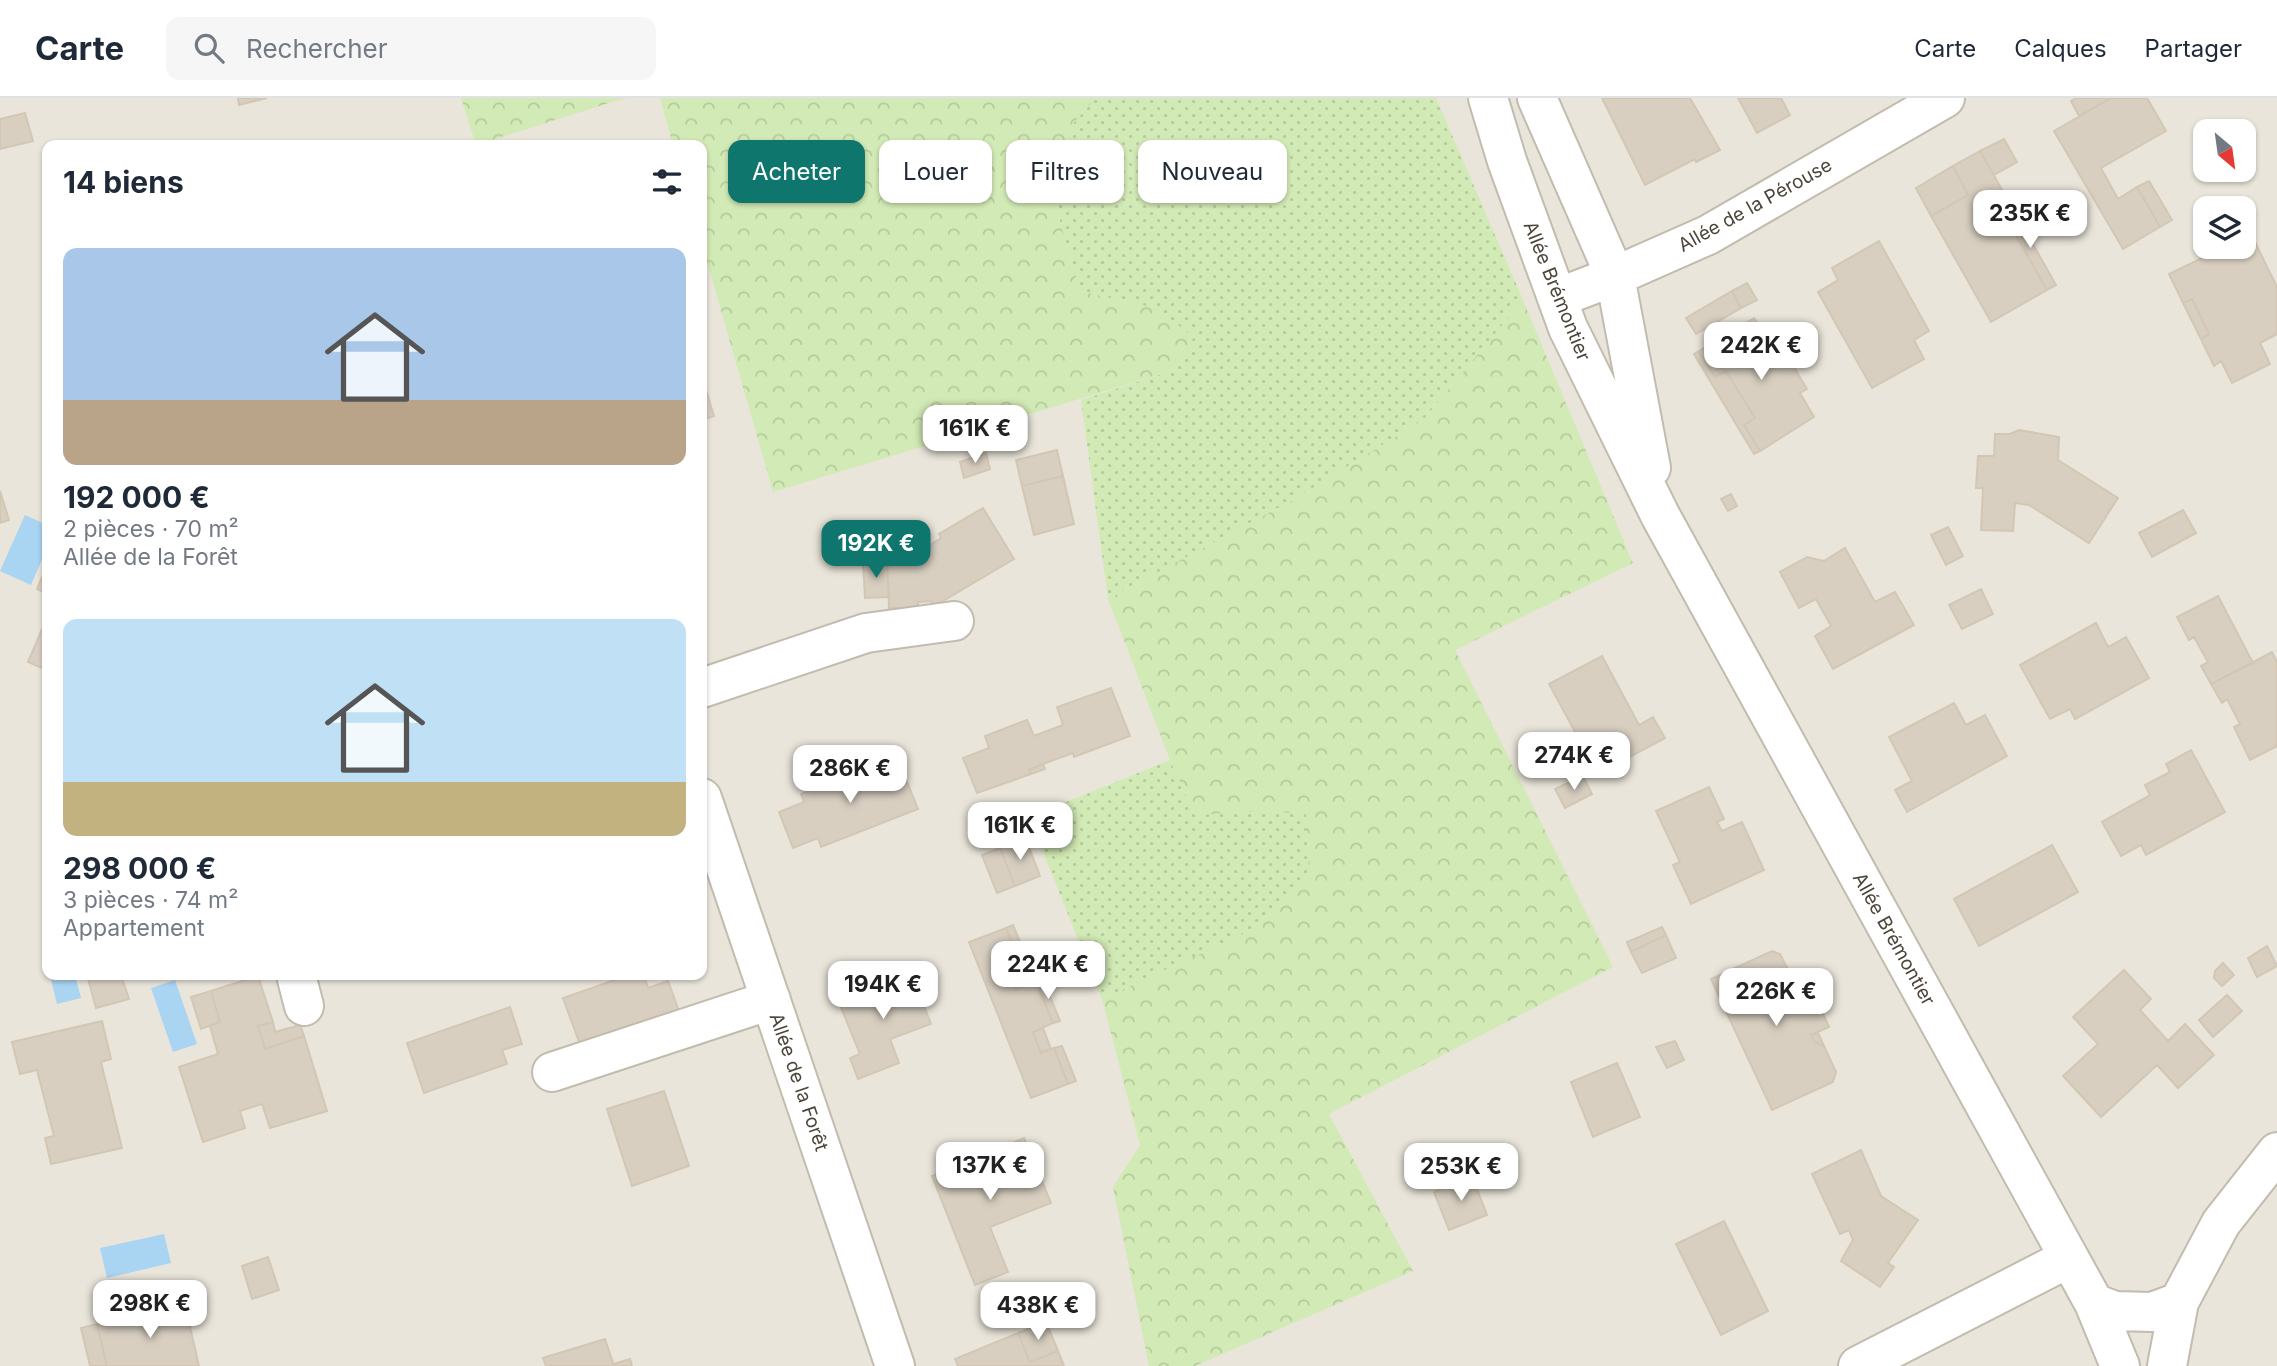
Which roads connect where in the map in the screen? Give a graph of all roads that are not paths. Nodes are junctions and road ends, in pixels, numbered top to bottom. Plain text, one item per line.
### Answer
1 (1488, 98) edge
2 (1537, 98) edge
3 (1945, 98) edge
4 (1615, 276) junction
5 (1557, 298) junction
6 (1660, 515) junction
7 (954, 621) dead end
8 (707, 686) edge
9 (707, 829) edge
10 (715, 879) edge
11 (771, 1000) junction
12 (552, 1072) dead end
13 (2277, 1152) edge
14 (2069, 1258) junction
15 (2179, 1302) junction
16 (2094, 1303) junction
17 (895, 1366) edge
18 (1858, 1366) edge
19 (2120, 1366) edge
20 (2167, 1366) edge

1 - 5 street, Allée Brémontier
2 - 4 street, Allée Brémontier
3 - 4 street, Allée de la Pérouse
4 - 5 street, Allée de la Pérouse
4 - 6 street, Allée Brémontier
5 - 6 street, Allée Brémontier
6 - 14 street, Allée Brémontier
7 - 8 street
9 - 10 street, Allée de la Forêt
10 - 11 street, Allée de la Forêt
11 - 12 street
11 - 17 street, Allée de la Forêt
13 - 15 street
14 - 16 street, Allée Brémontier
14 - 18 street
15 - 16 street
15 - 20 street
16 - 19 street, Allée Brémontier

